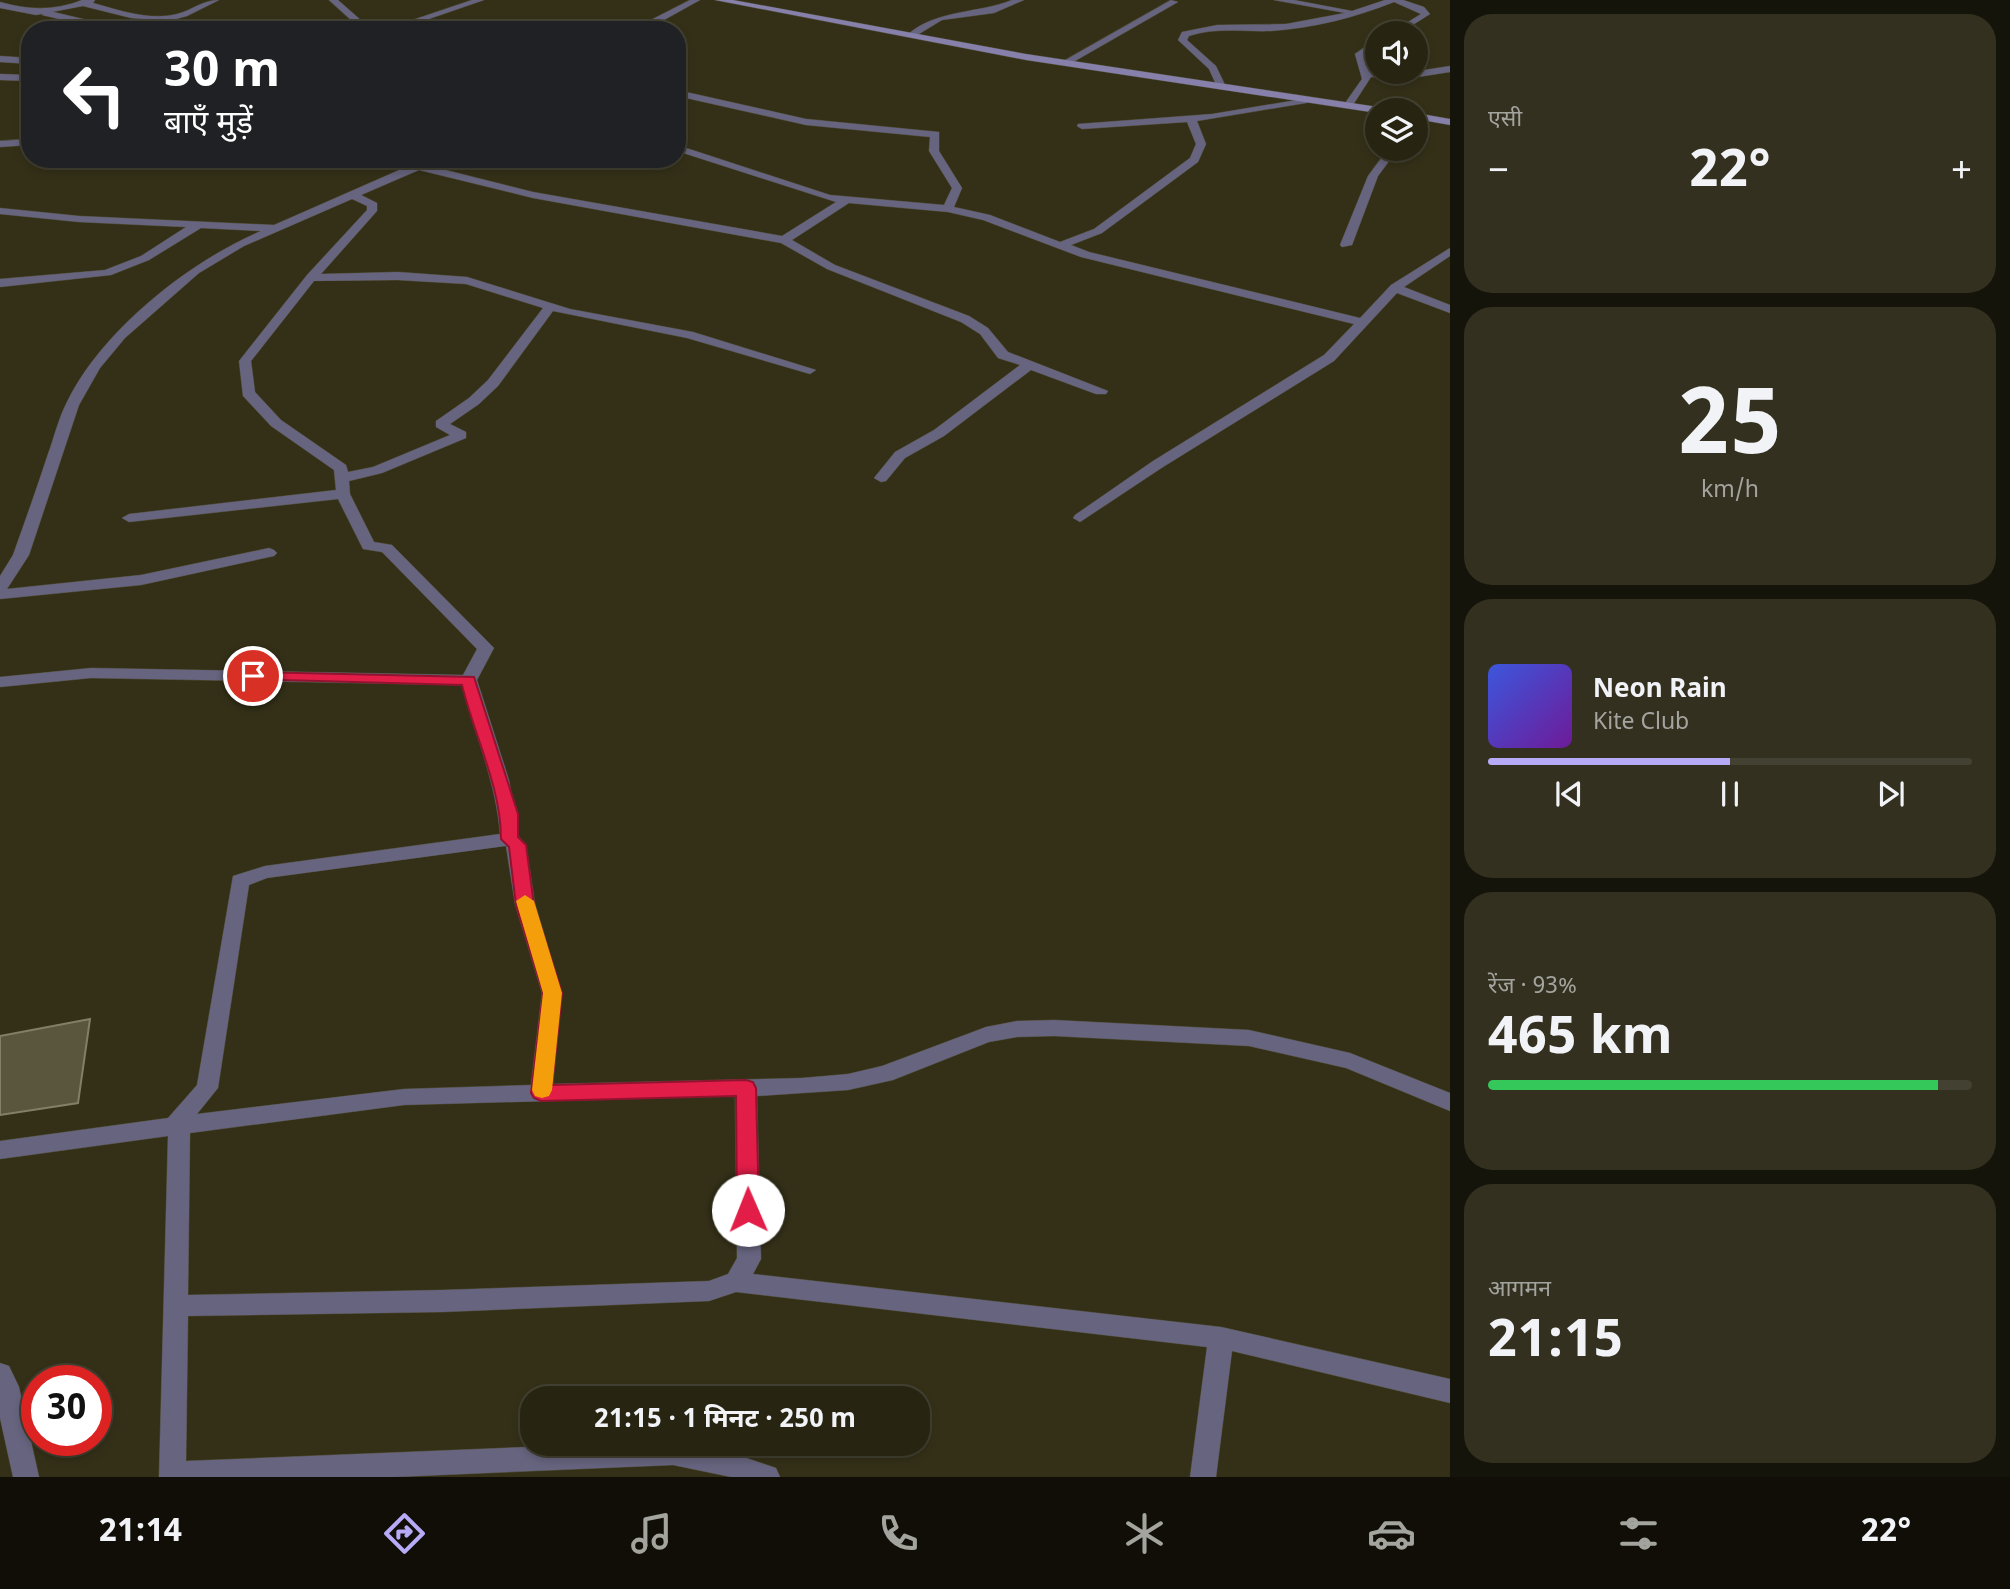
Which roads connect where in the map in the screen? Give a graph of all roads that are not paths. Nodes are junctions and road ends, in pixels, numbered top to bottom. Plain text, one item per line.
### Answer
1 (12, 0) edge
2 (93, 0) edge
3 (215, 0) edge
4 (333, 0) edge
5 (480, 0) edge
6 (696, 0) edge
7 (719, 0) edge
8 (1020, 0) edge
9 (1278, 0) edge
10 (1393, 0) edge
11 (1174, 2) dead end
12 (82, 3) junction
13 (0, 4) edge
14 (1355, 12) junction
15 (45, 13) junction
16 (80, 21) edge
17 (360, 21) edge
18 (415, 21) edge
19 (655, 21) edge
20 (1414, 21) edge
21 (912, 35) junction
22 (1365, 50) edge
23 (0, 59) edge
24 (21, 60) edge
25 (1065, 63) junction
26 (1450, 69) edge
27 (1365, 71) edge
28 (1428, 72) edge
29 (0, 77) edge
30 (21, 78) edge
31 (1365, 84) edge
32 (1221, 87) junction
33 (686, 95) edge
34 (1306, 100) junction
35 (1348, 106) junction
36 (1365, 108) edge
37 (1191, 119) junction
38 (1428, 120) edge
39 (1450, 122) edge
40 (1082, 126) dead end
41 (21, 143) edge
42 (0, 144) edge
43 (686, 151) edge
44 (1384, 161) edge
45 (410, 168) edge
46 (438, 168) edge
47 (350, 195) junction
48 (845, 201) junction
49 (948, 209) junction
50 (0, 211) edge
51 (198, 225) junction
52 (276, 228) junction
53 (784, 240) junction
54 (1346, 245) dead end
55 (1058, 246) junction
56 (1450, 251) edge
57 (311, 278) junction
58 (0, 283) edge
59 (1395, 288) junction
60 (550, 307) junction
61 (1450, 309) edge
62 (1360, 323) junction
63 (1027, 366) junction
64 (810, 370) dead end
65 (1101, 391) dead end
66 (881, 478) dead end
67 (342, 486) junction
68 (129, 518) dead end
69 (1080, 518) dead end
70 (270, 553) dead end
71 (0, 588) edge
72 (0, 594) edge
73 (469, 680) junction
74 (0, 682) edge
75 (510, 839) junction
76 (746, 1088) junction
77 (541, 1093) junction
78 (1450, 1102) edge
79 (179, 1125) junction
80 (0, 1150) edge
81 (736, 1282) junction
82 (176, 1306) junction
83 (1221, 1338) junction
84 (0, 1374) edge
85 (1450, 1391) edge
86 (172, 1475) edge
87 (26, 1477) edge
88 (767, 1477) edge
89 (1203, 1477) edge

1 - 13 street
2 - 12 street
3 - 12 street
4 - 17 street
5 - 18 street
6 - 19 street
7 - 21 street
8 - 21 street
9 - 14 street
10 - 14 street
10 - 20 street
11 - 25 street
12 - 15 street
13 - 15 street
14 - 32 street
15 - 16 street
21 - 25 street
22 - 27 street
23 - 24 street
25 - 32 street
26 - 28 street
29 - 30 street
31 - 35 street
32 - 34 street
33 - 49 street
34 - 35 street
34 - 37 street
35 - 36 street
37 - 40 street
37 - 55 street
38 - 39 street
41 - 42 street
43 - 48 street
44 - 54 street
45 - 47 street
46 - 53 street
47 - 52 street
47 - 57 street
48 - 49 street
48 - 53 street
49 - 55 street
50 - 51 street
51 - 52 street
51 - 58 street
52 - 71 street
53 - 63 street
55 - 62 street
56 - 59 street
57 - 60 street
57 - 67 street
59 - 61 street
59 - 62 street
60 - 64 street
60 - 67 street
62 - 69 street
63 - 65 street
63 - 66 street
67 - 68 street
67 - 73 street
70 - 72 street
73 - 74 street
73 - 75 street
75 - 77 street
75 - 79 street
76 - 77 street
76 - 78 street
76 - 81 street
77 - 79 street
79 - 80 street
79 - 82 street
81 - 82 street
81 - 83 street
82 - 86 street
83 - 85 street
83 - 89 street
84 - 87 street
86 - 88 street

